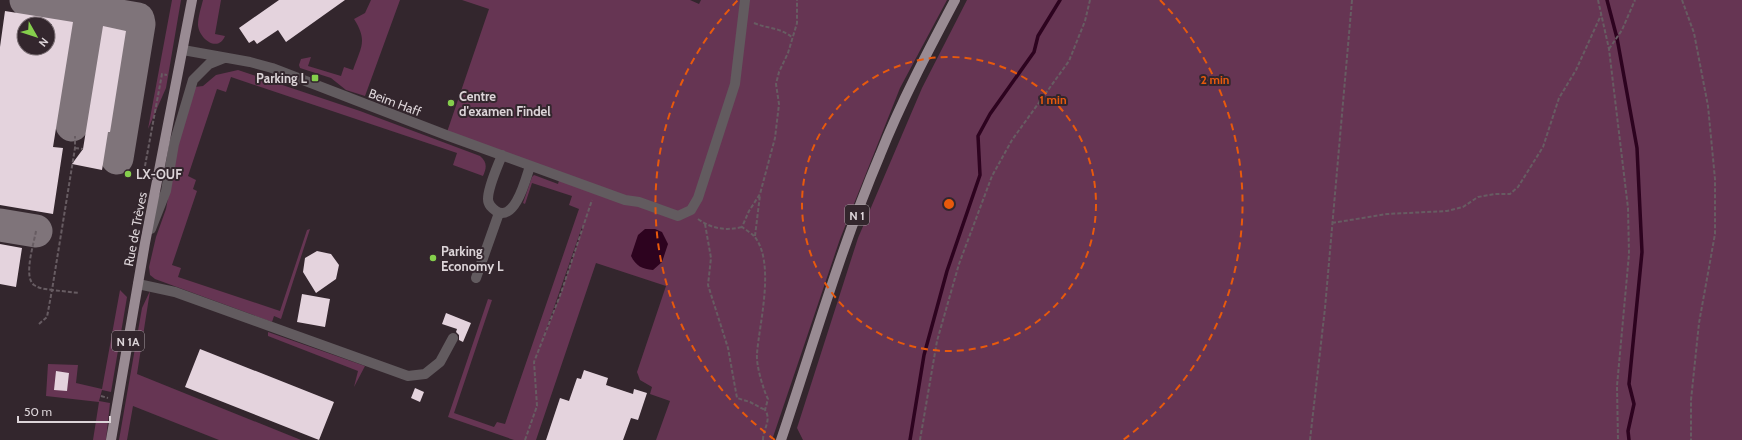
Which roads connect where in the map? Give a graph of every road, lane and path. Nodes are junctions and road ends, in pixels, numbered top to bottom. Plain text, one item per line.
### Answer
1 (192, 0) edge
2 (745, 0) edge
3 (797, 0) edge
4 (955, 0) edge
5 (1090, 0) edge
6 (1352, 0) edge
7 (1598, 0) edge
8 (1635, 0) edge
9 (1682, 0) edge
10 (1601, 14) junction
11 (743, 18) junction
12 (793, 38) junction
13 (1609, 49) junction
14 (183, 50) junction
15 (226, 58) junction
16 (178, 78) junction
17 (75, 136) dead end
18 (75, 148) junction
19 (83, 149) dead end
20 (502, 155) junction
21 (145, 166) dead end
22 (530, 166) junction
23 (596, 189) junction
24 (760, 194) junction
25 (691, 210) junction
26 (499, 212) junction
27 (1332, 223) junction
28 (705, 224) junction
29 (742, 227) junction
30 (36, 231) dead end
31 (755, 237) junction
32 (145, 243) junction
33 (476, 278) dead end
34 (138, 284) junction
35 (52, 290) junction
36 (79, 293) dead end
37 (39, 324) dead end
38 (453, 338) dead end
39 (765, 410) junction
40 (112, 440) edge
41 (525, 440) edge
42 (763, 440) edge
43 (781, 440) edge
44 (920, 440) edge
45 (1310, 440) edge
46 (1618, 440) edge
47 (1691, 440) edge

1 - 14 main road, Rue de Trèves / N 1A
2 - 11 street
3 - 12 path
4 - 43 main road, N 1
5 - 44 path
6 - 27 path
7 - 10 path
8 - 13 path
9 - 47 path
10 - 13 path
10 - 27 path
11 - 12 path
11 - 25 street
12 - 24 path
13 - 46 path
14 - 15 street, Beim Haff
14 - 16 main road, Rue de Trèves / N 1A
15 - 20 street, Beim Haff
15 - 32 street
16 - 21 path
16 - 32 main road, Rue de Trèves / N 1A
17 - 18 path
18 - 19 path
18 - 35 path
20 - 22 street, Beim Haff
20 - 26 street
22 - 23 street, Beim Haff
22 - 26 street
23 - 25 street, Beim Haff
23 - 41 path
24 - 29 path
24 - 31 path
25 - 28 path
26 - 33 street
27 - 45 path
28 - 29 path
28 - 39 path
29 - 31 path
30 - 35 path
31 - 39 path
32 - 34 main road, Rue de Trèves / N 1A
34 - 38 street
34 - 40 main road, Rue de Trèves / N 1A
35 - 36 path
35 - 37 path
39 - 42 path

